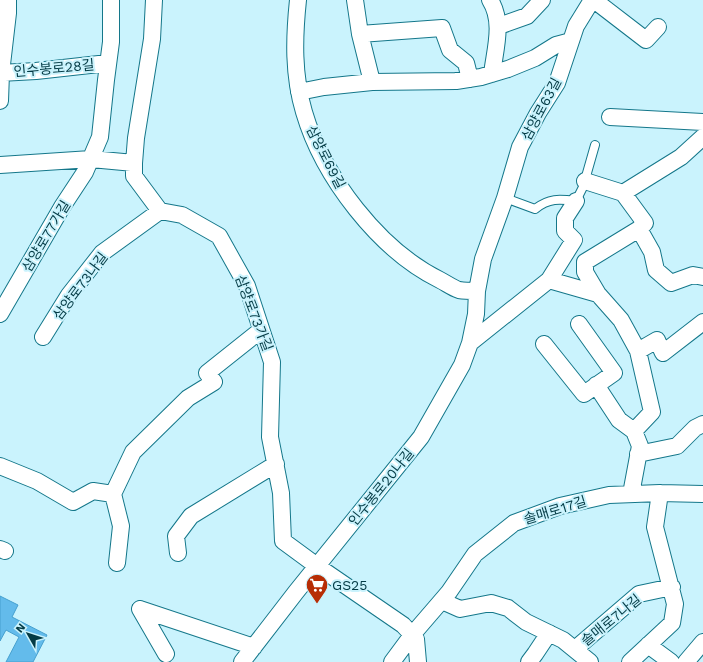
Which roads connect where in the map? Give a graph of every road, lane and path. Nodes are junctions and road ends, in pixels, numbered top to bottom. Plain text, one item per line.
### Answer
1 (111, 0) edge
2 (154, 0) edge
3 (298, 0) edge
4 (355, 0) edge
5 (490, 0) edge
6 (542, 0) edge
7 (593, 0) edge
8 (4, 10) edge
9 (499, 26) junction
10 (658, 27) dead end
11 (360, 34) junction
12 (571, 41) junction
13 (108, 64) junction
14 (0, 73) edge
15 (492, 74) junction
16 (470, 79) junction
17 (372, 82) junction
18 (299, 92) junction
19 (0, 101) edge
20 (610, 117) dead end
21 (703, 122) edge
22 (703, 138) edge
23 (596, 145) dead end
24 (91, 159) junction
25 (134, 163) junction
26 (0, 165) edge
27 (585, 181) junction
28 (623, 193) junction
29 (505, 198) junction
30 (576, 201) junction
31 (160, 211) junction
32 (639, 229) junction
33 (703, 277) edge
34 (549, 280) junction
35 (477, 291) junction
36 (598, 294) junction
37 (0, 314) edge
38 (703, 322) edge
39 (578, 324) dead end
40 (262, 330) junction
41 (43, 337) dead end
42 (470, 343) junction
43 (544, 344) dead end
44 (638, 351) junction
45 (596, 385) junction
46 (703, 424) edge
47 (634, 431) junction
48 (638, 454) junction
49 (276, 464) junction
50 (0, 466) edge
51 (660, 493) junction
52 (113, 494) junction
53 (631, 494) junction
54 (703, 494) edge
55 (178, 552) dead end
56 (117, 563) dead end
57 (317, 566) junction
58 (672, 587) junction
59 (442, 601) junction
60 (549, 633) junction
61 (412, 635) junction
62 (703, 642) edge
63 (648, 645) junction
64 (254, 647) junction
65 (575, 649) junction
66 (166, 654) dead end
67 (242, 662) edge
68 (392, 662) edge
69 (418, 662) edge
70 (529, 662) edge
71 (590, 662) edge
72 (630, 662) edge
73 (671, 662) edge
74 (686, 662) edge

1 - 13 street, 삼양로77가길
2 - 25 street
3 - 18 street, 삼양로69길
4 - 11 street
5 - 9 street
6 - 9 street
7 - 10 street, 삼양로63길
7 - 12 street, 삼양로63길
8 - 14 street
9 - 15 street
11 - 16 street
11 - 17 street
12 - 15 street
12 - 29 street, 삼양로63길
13 - 14 street, 인수봉로28길
13 - 24 street, 삼양로77가길
14 - 19 street
15 - 16 street
16 - 17 street
17 - 18 street
18 - 35 street, 삼양로69길
20 - 21 street
22 - 28 street
23 - 27 lane
24 - 25 street
24 - 26 street
24 - 37 street, 삼양로77가길
25 - 31 street
27 - 28 street
27 - 30 lane
28 - 32 street
29 - 30 lane
29 - 35 street, 삼양로63길
30 - 34 street
31 - 40 street, 삼양로73가길
31 - 41 street, 삼양로73나길
32 - 33 street
32 - 36 street
34 - 36 street
34 - 42 street
35 - 42 street, 인수봉로20나길
36 - 44 street
38 - 44 street
39 - 45 street
40 - 49 street, 삼양로73가길
40 - 52 street
42 - 57 street, 인수봉로20나길
43 - 45 street
44 - 47 street
45 - 47 street
46 - 48 street
47 - 48 street
48 - 53 street
49 - 55 street
49 - 57 street, 삼양로73가길
50 - 52 street
51 - 53 street, 솔매로17길
51 - 54 street, 솔매로17길
51 - 58 street
52 - 56 street
53 - 59 street, 솔매로17길
57 - 61 street, 삼양로73가길
57 - 64 street, 인수봉로20나길
58 - 63 street
58 - 65 street, 솔매로7나길
59 - 60 street
59 - 61 street, 솔매로17길
60 - 65 street
60 - 70 street
61 - 68 street, 솔매로17길
61 - 69 street
62 - 74 street
63 - 72 street
63 - 73 street
64 - 66 street
64 - 67 street, 인수봉로20나길
65 - 71 street

